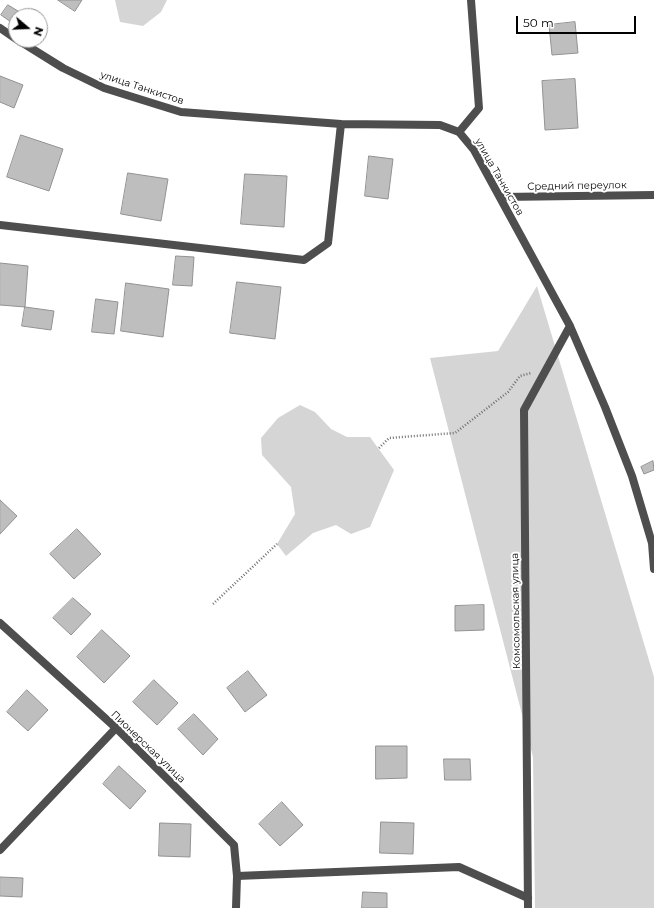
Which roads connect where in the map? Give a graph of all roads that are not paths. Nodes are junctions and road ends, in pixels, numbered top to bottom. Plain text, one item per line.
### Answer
1 (471, 0) edge
2 (31, 48) edge
3 (340, 124) junction
4 (459, 132) junction
5 (654, 195) edge
6 (501, 197) junction
7 (0, 225) edge
8 (570, 326) junction
9 (654, 569) edge
10 (0, 623) edge
11 (116, 728) junction
12 (0, 850) edge
13 (237, 876) junction
14 (528, 898) junction
15 (236, 908) edge
16 (528, 908) edge

1 - 4 street
2 - 3 street, улица Танкистов
3 - 4 street, улица Танкистов
3 - 7 street
4 - 6 street, улица Танкистов
5 - 6 street, Средний переулок
6 - 8 street, улица Танкистов
8 - 9 street, улица Танкистов
8 - 14 street, Комсомольская улица
10 - 11 street, Пионерская улица
11 - 12 street
11 - 13 street, Пионерская улица
13 - 14 street
13 - 15 street, Пионерская улица
14 - 16 street, Комсомольская улица

